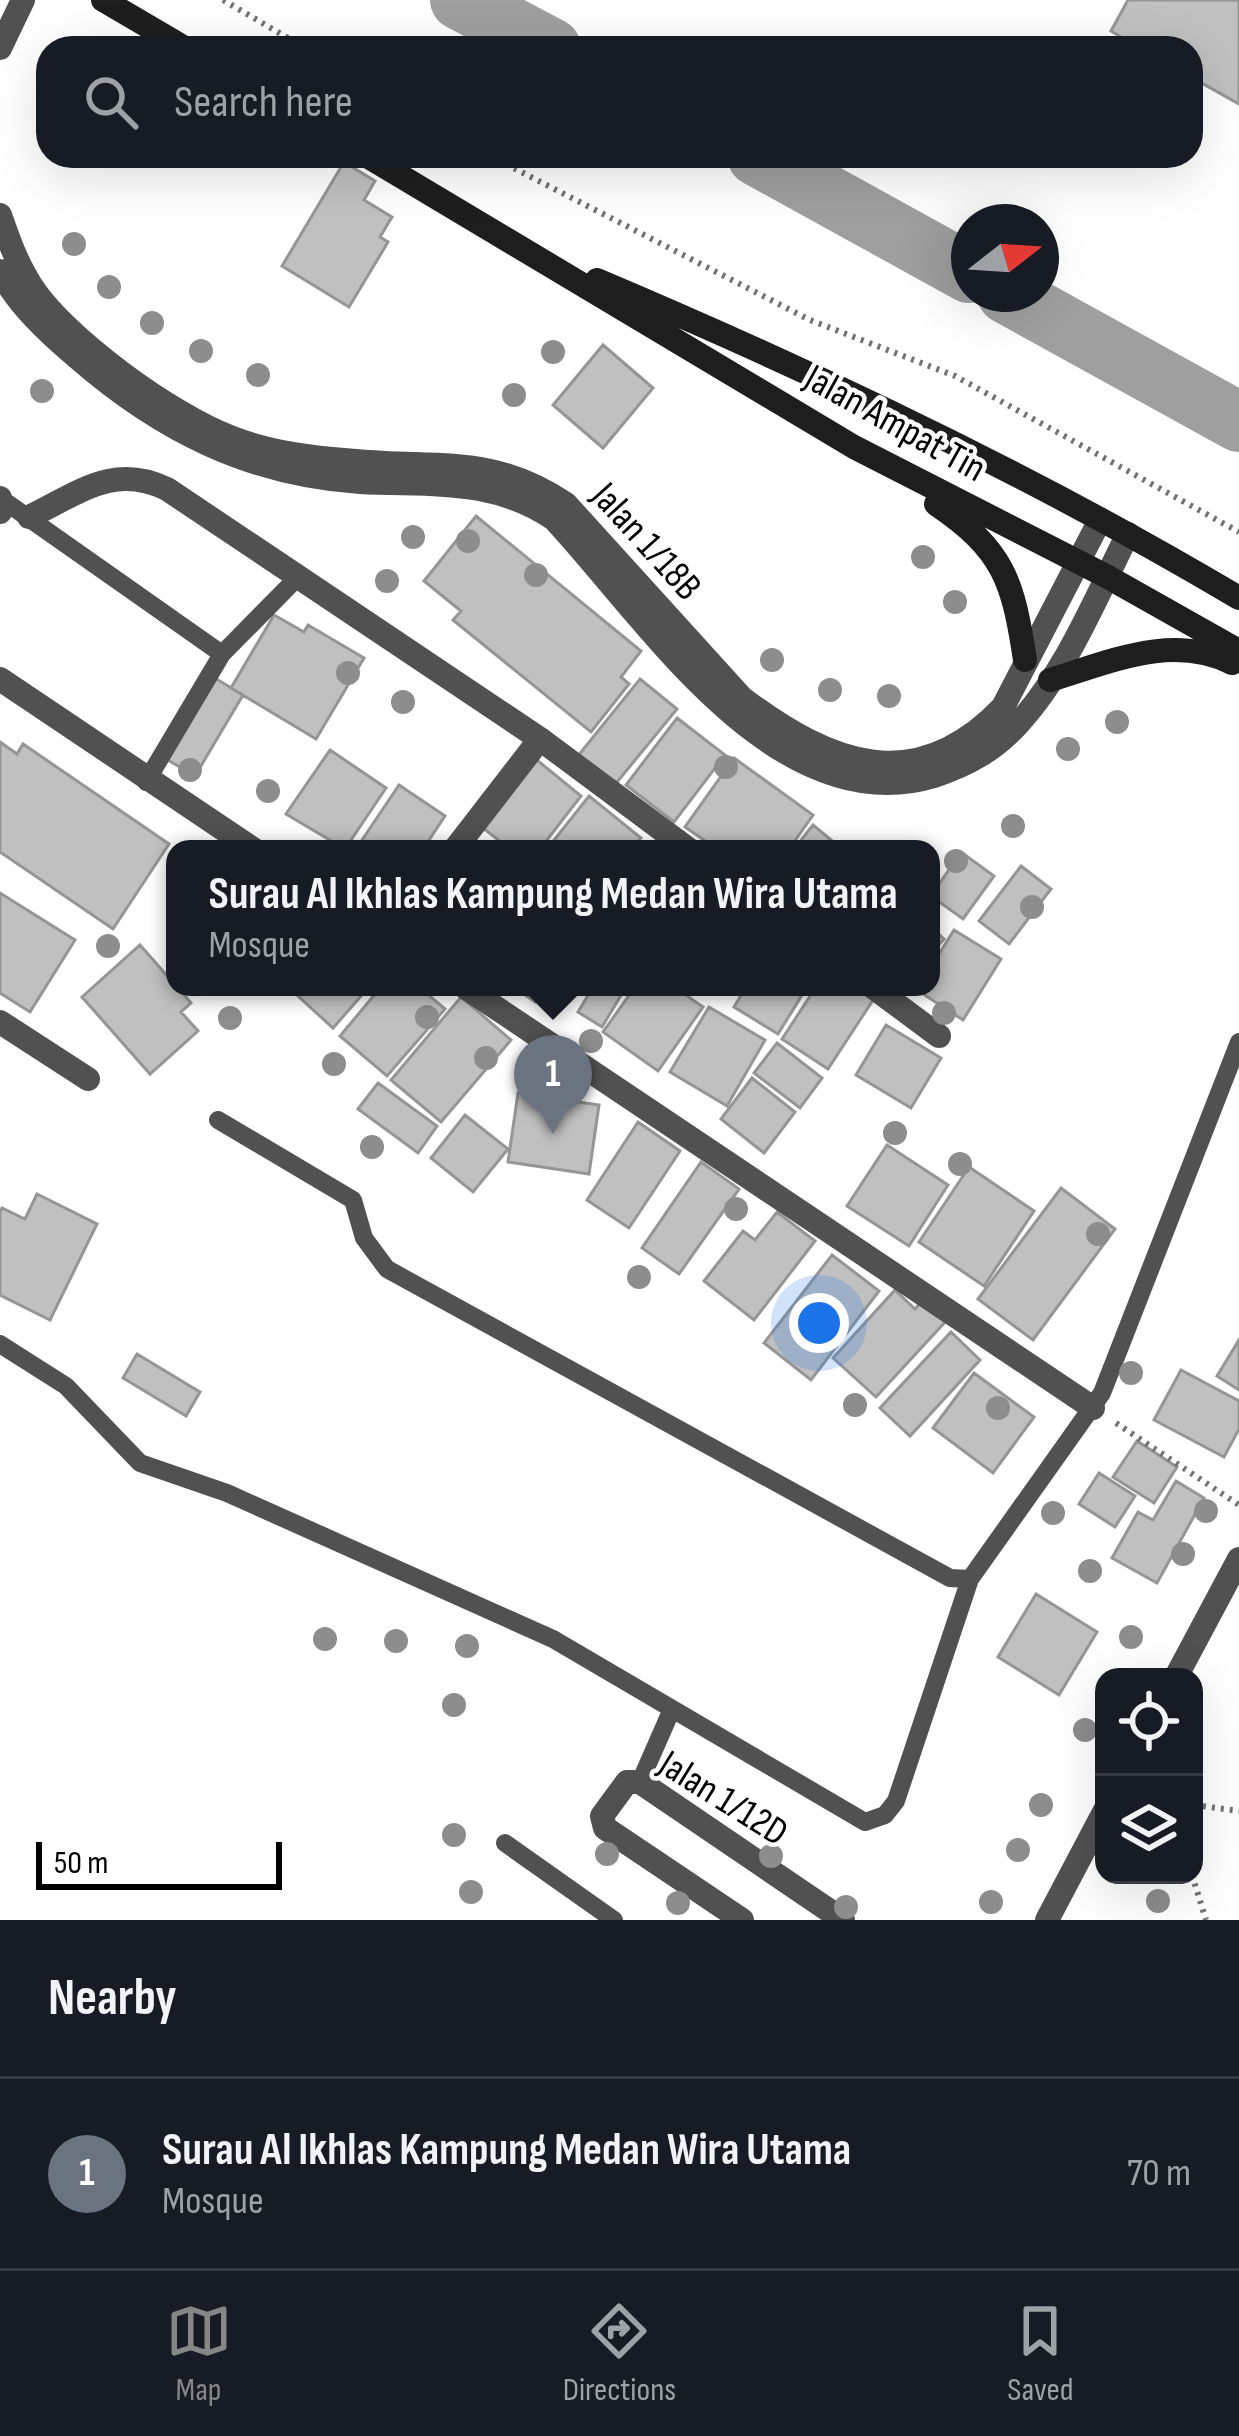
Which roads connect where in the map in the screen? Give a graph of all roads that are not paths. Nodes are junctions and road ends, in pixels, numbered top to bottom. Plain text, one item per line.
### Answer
1 (23, 0) edge
2 (104, 0) edge
3 (164, 36) edge
4 (0, 48) edge
5 (388, 168) edge
6 (0, 215) edge
7 (523, 248) junction
8 (0, 271) edge
9 (854, 447) junction
10 (1, 503) edge
11 (29, 517) junction
12 (1100, 520) junction
13 (1128, 534) junction
14 (1076, 561) junction
15 (299, 576) junction
16 (1106, 576) junction
17 (1239, 598) edge
18 (1239, 651) edge
19 (222, 654) junction
20 (1025, 660) junction
21 (1239, 667) edge
22 (0, 680) edge
23 (1051, 680) junction
24 (540, 739) junction
25 (146, 782) junction
26 (239, 840) edge
27 (462, 840) edge
28 (676, 840) edge
29 (478, 996) edge
30 (885, 996) edge
31 (0, 1022) edge
32 (938, 1036) dead end
33 (1239, 1042) edge
34 (88, 1079) dead end
35 (218, 1120) dead end
36 (0, 1344) edge
37 (1093, 1408) junction
38 (1239, 1559) edge
39 (970, 1579) junction
40 (1181, 1668) edge
41 (672, 1708) junction
42 (640, 1782) junction
43 (1095, 1829) edge
44 (506, 1843) dead end
45 (614, 1920) edge
46 (742, 1920) edge
47 (843, 1920) edge
48 (1047, 1920) edge

1 - 4 street
2 - 3 street
5 - 7 street, Jalan Ampat Tin
6 - 20 street, Jalan 1/18B
7 - 9 street, Jalan Ampat Tin
7 - 12 street, Jalan Ampat Tin
8 - 23 street, Jalan 1/18B
9 - 14 street, Jalan Ampat Tin
9 - 20 street
10 - 11 lane
11 - 15 street
11 - 19 lane
12 - 13 street, Jalan Ampat Tin
12 - 14 street, Jalan 1/18B
13 - 16 street, Jalan 1/18B
13 - 17 street, Jalan Ampat Tin
14 - 16 street, Jalan Ampat Tin
14 - 20 street, Jalan 1/18B
15 - 19 lane
15 - 24 street
16 - 18 street, Jalan Ampat Tin
16 - 23 street, Jalan 1/18B
19 - 25 lane
21 - 23 street
22 - 25 street
24 - 27 street
24 - 28 street
25 - 26 street
29 - 37 street
30 - 32 street
31 - 34 street
33 - 37 lane
35 - 39 lane
36 - 41 lane
37 - 39 lane
38 - 40 street
39 - 41 lane
41 - 42 lane
42 - 46 street, Jalan 1/12D
42 - 47 street, Jalan 1/12D
43 - 48 street
44 - 45 lane

